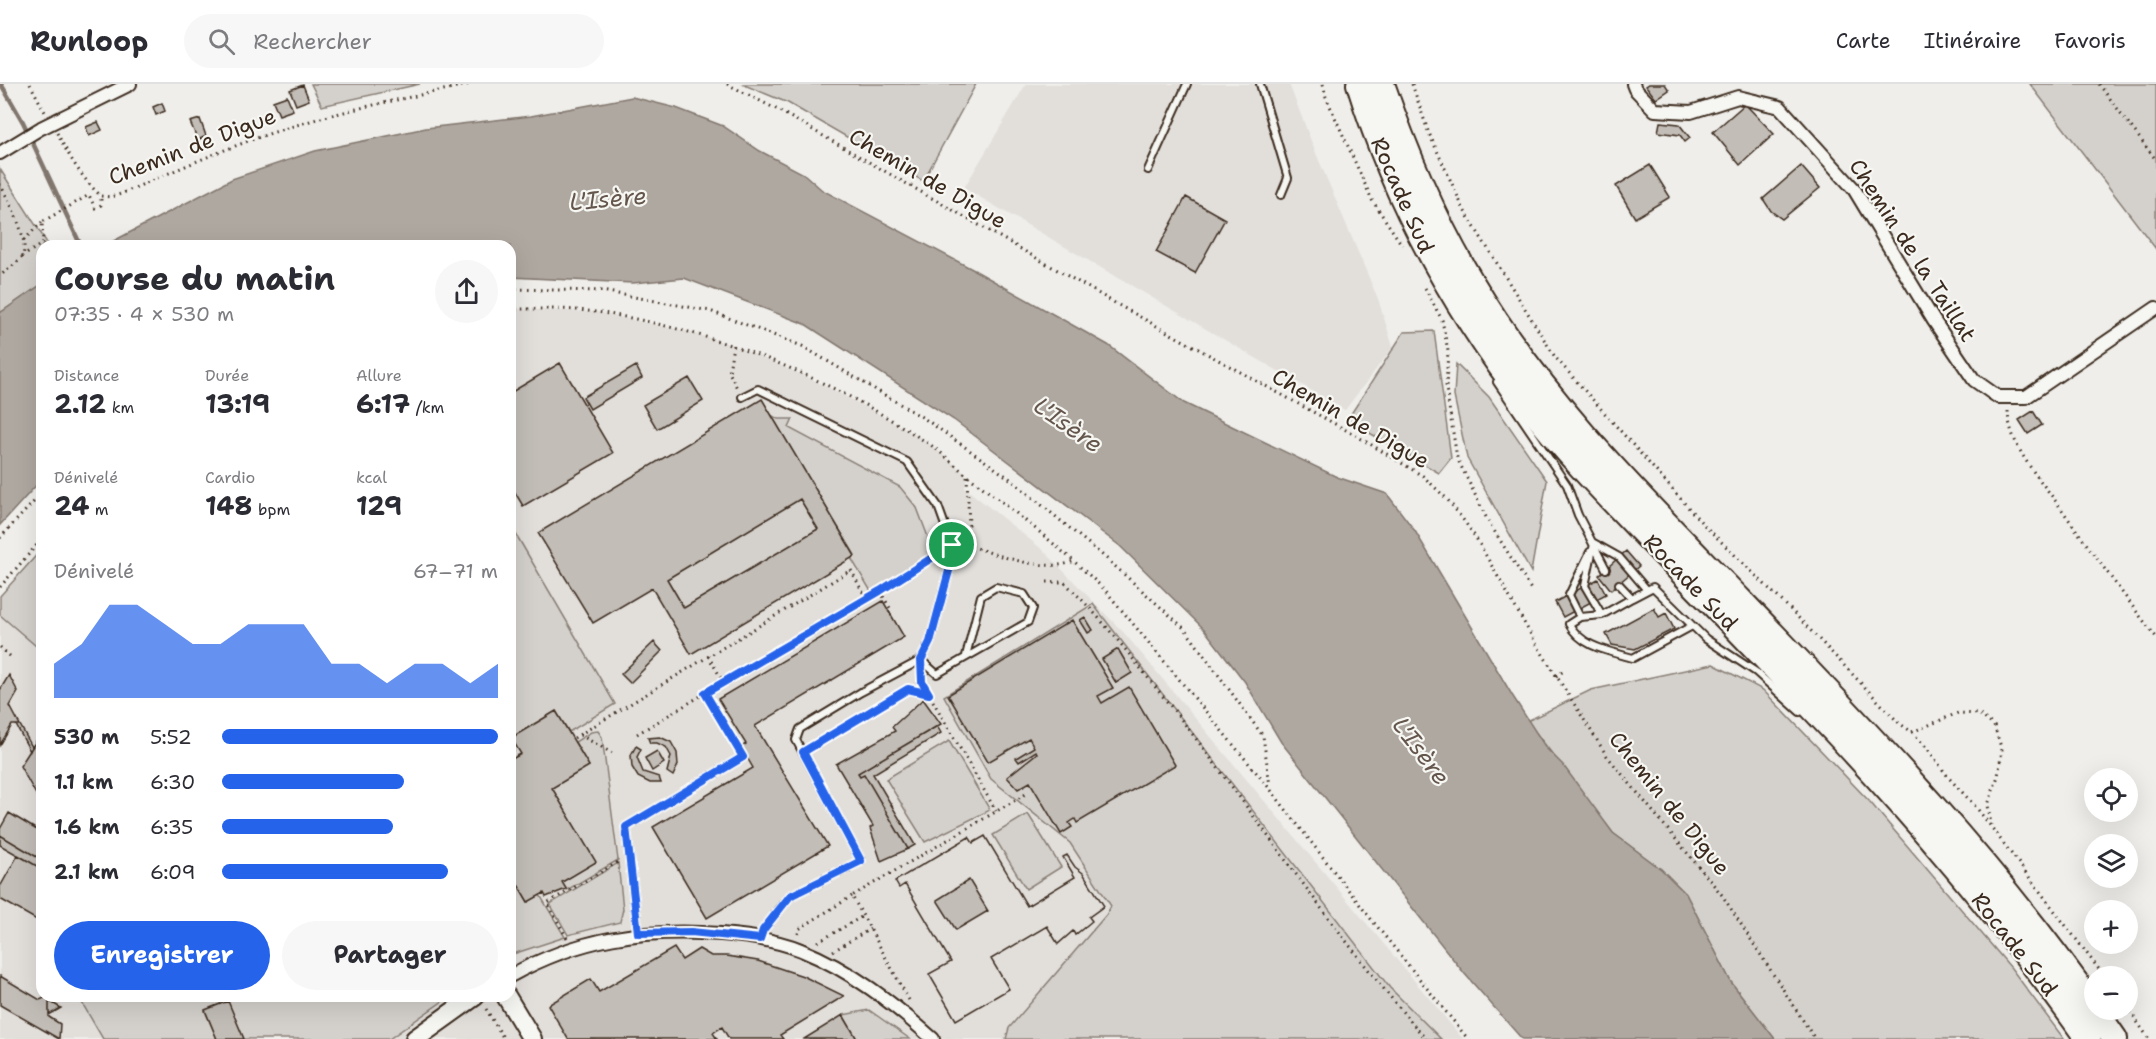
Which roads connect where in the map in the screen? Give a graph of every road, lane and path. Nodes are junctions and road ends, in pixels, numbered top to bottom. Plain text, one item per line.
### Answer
1 (30, 84) edge
2 (130, 84) edge
3 (470, 84) edge
4 (727, 84) edge
5 (1187, 84) edge
6 (1260, 84) edge
7 (1323, 84) edge
8 (1359, 84) edge
9 (1382, 84) edge
10 (1412, 84) edge
11 (1633, 84) edge
12 (2099, 84) edge
13 (46, 126) junction
14 (0, 153) edge
15 (2156, 160) edge
16 (1148, 170) dead end
17 (0, 184) edge
18 (1281, 195) dead end
19 (101, 196) junction
20 (42, 222) junction
21 (24, 240) junction
22 (44, 240) edge
23 (36, 248) edge
24 (1405, 250) dead end
25 (22, 257) junction
26 (0, 276) edge
27 (1431, 278) junction
28 (516, 289) edge
29 (2156, 308) edge
30 (1473, 340) dead end
31 (733, 345) dead end
32 (1493, 376) dead end
33 (742, 397) joint
34 (2007, 397) junction
35 (967, 475) dead end
36 (36, 499) edge
37 (0, 538) edge
38 (951, 542) junction
39 (1594, 543) junction
40 (966, 544) junction
41 (36, 546) edge
42 (1074, 561) dead end
43 (1606, 569) dead end
44 (1047, 582) dead end
45 (1619, 584) dead end
46 (0, 587) edge
47 (1647, 590) junction
48 (880, 591) junction
49 (1532, 591) dead end
50 (866, 598) junction
51 (1632, 598) junction
52 (890, 608) dead end
53 (1602, 615) junction
54 (1580, 617) junction
55 (1692, 626) junction
56 (2156, 637) edge
57 (0, 647) edge
58 (708, 656) junction
59 (966, 656) junction
60 (11, 657) dead end
61 (921, 660) junction
62 (1564, 671) dead end
63 (1556, 676) junction
64 (723, 681) junction
65 (705, 693) junction
66 (929, 694) junction
67 (1804, 716) dead end
68 (1912, 732) junction
69 (637, 734) dead end
70 (580, 735) junction
71 (574, 738) dead end
72 (803, 752) junction
73 (612, 753) dead end
74 (743, 757) joint
75 (1867, 778) dead end
76 (1270, 789) dead end
77 (1026, 794) dead end
78 (996, 811) junction
79 (1992, 829) junction
80 (620, 861) dead end
81 (1955, 868) junction
82 (852, 896) junction
83 (544, 898) dead end
84 (547, 903) junction
85 (863, 916) junction
86 (870, 929) junction
87 (798, 932) dead end
88 (638, 933) junction
89 (568, 939) dead end
90 (760, 939) junction
91 (814, 945) dead end
92 (831, 952) dead end
93 (2096, 966) edge
94 (516, 973) edge
95 (2084, 996) edge
96 (910, 1001) dead end
97 (480, 1002) edge
98 (510, 1002) edge
99 (2102, 1020) edge
100 (2136, 1020) edge
101 (415, 1039) edge
102 (504, 1039) edge
103 (532, 1039) edge
104 (933, 1039) edge
105 (1426, 1039) edge
106 (1815, 1039) edge
107 (2088, 1039) edge
108 (2115, 1039) edge
109 (2149, 1039) edge

1 - 13 path
2 - 13 street
3 - 19 path, Chemin de Digue
4 - 63 path, Chemin de Digue
5 - 16 lane
6 - 18 lane
7 - 24 path
8 - 27 highway, Rocade Sud
9 - 95 highway, Rocade Sud
10 - 68 path
11 - 34 street, Chemin de la Taillat
12 - 15 path
13 - 14 street
13 - 19 path
17 - 21 path
19 - 20 path, Chemin de Digue
20 - 21 path
20 - 22 path
21 - 25 path
23 - 25 path
25 - 26 path
27 - 30 lane
27 - 49 path
27 - 81 highway, Rocade Sud
28 - 76 path
29 - 34 street
31 - 33 path
32 - 39 lane
33 - 38 lane
34 - 56 path
35 - 40 path
36 - 37 path
38 - 40 path
38 - 48 path
38 - 61 lane
39 - 43 lane
39 - 47 lane
39 - 53 lane
39 - 54 lane
40 - 42 path
41 - 46 path
44 - 105 path
45 - 51 lane
47 - 51 lane
47 - 55 lane
48 - 50 path
48 - 52 path
50 - 58 path
50 - 64 path
51 - 53 lane
53 - 54 lane
54 - 55 lane
55 - 67 lane
57 - 60 path
58 - 64 path
58 - 70 path
59 - 59 lane
59 - 61 lane
61 - 66 path
61 - 72 lane
62 - 63 path
63 - 106 path, Chemin de Digue
64 - 65 path
65 - 69 path
65 - 74 path
66 - 72 path
66 - 78 path
68 - 79 path
68 - 79 path
70 - 71 path
70 - 73 path
72 - 90 lane
74 - 88 lane
75 - 81 lane
77 - 78 path
78 - 82 path
79 - 93 path
80 - 84 path
81 - 107 highway, Rocade Sud
82 - 85 path
82 - 87 path
83 - 84 path
84 - 89 path
85 - 86 path
85 - 91 path
86 - 92 path
86 - 96 path
88 - 90 street
88 - 94 street
90 - 104 street
97 - 101 street
97 - 102 path
98 - 103 street
99 - 108 highway, Rocade Sud
100 - 109 path

